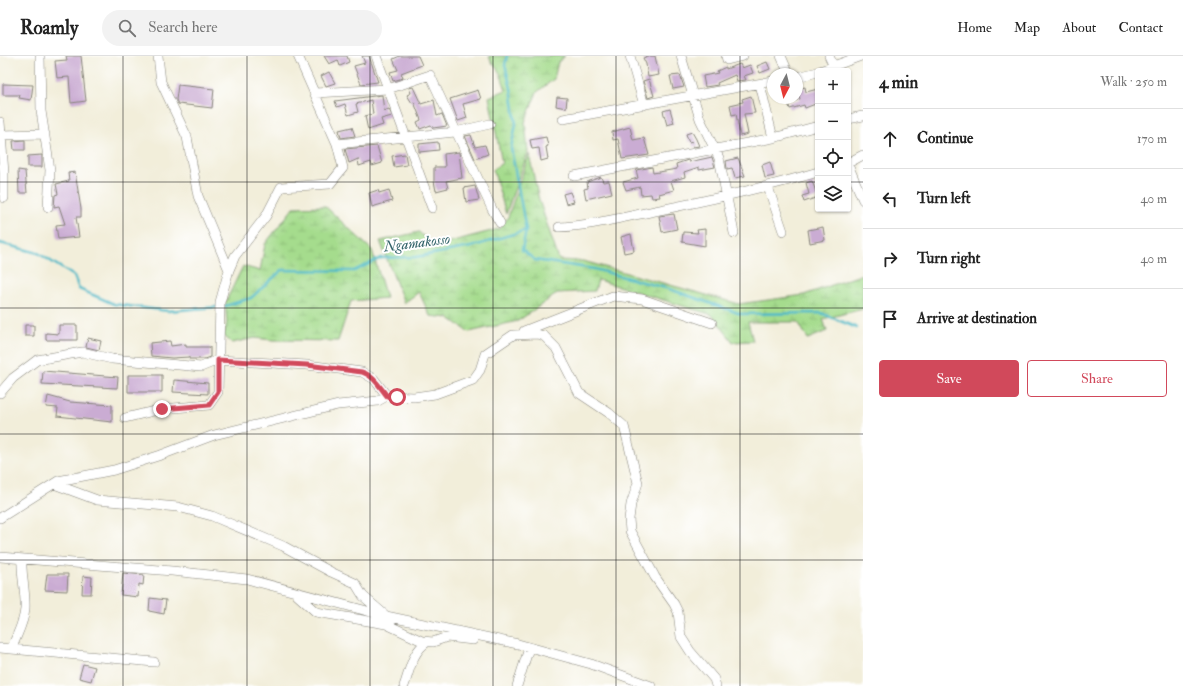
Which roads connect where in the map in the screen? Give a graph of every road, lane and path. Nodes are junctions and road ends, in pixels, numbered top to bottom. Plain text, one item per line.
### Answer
1 (40, 56) edge
2 (158, 56) edge
3 (298, 56) edge
4 (376, 56) edge
5 (630, 56) edge
6 (681, 56) edge
7 (726, 56) edge
8 (743, 56) edge
9 (781, 56) edge
10 (829, 56) edge
11 (861, 56) edge
12 (834, 67) junction
13 (786, 68) edge
14 (830, 68) edge
15 (815, 72) edge
16 (803, 75) edge
17 (767, 82) edge
18 (760, 84) junction
19 (388, 89) junction
20 (315, 93) junction
21 (694, 97) junction
22 (644, 105) junction
23 (863, 116) edge
24 (851, 118) edge
25 (563, 119) dead end
26 (0, 122) edge
27 (490, 124) dead end
28 (815, 127) edge
29 (455, 132) junction
30 (45, 134) junction
31 (1, 135) edge
32 (407, 137) junction
33 (773, 138) junction
34 (337, 144) junction
35 (714, 150) junction
36 (863, 155) edge
37 (851, 162) edge
38 (851, 169) edge
39 (815, 173) edge
40 (574, 176) dead end
41 (860, 185) edge
42 (768, 187) junction
43 (726, 196) junction
44 (4, 198) dead end
45 (863, 200) edge
46 (48, 207) dead end
47 (432, 208) dead end
48 (500, 223) dead end
49 (559, 227) dead end
50 (783, 231) dead end
51 (734, 233) dead end
52 (229, 270) junction
53 (712, 323) dead end
54 (513, 336) junction
55 (218, 360) junction
56 (0, 393) edge
57 (387, 396) junction
58 (124, 418) dead end
59 (54, 484) junction
60 (0, 518) edge
61 (0, 557) edge
62 (22, 559) junction
63 (296, 594) junction
64 (386, 616) junction
65 (427, 642) junction
66 (518, 644) junction
67 (0, 648) edge
68 (12, 648) junction
69 (529, 648) junction
70 (154, 662) dead end
71 (404, 686) edge
72 (517, 686) edge
73 (651, 686) edge
74 (716, 686) edge

1 - 30 street
2 - 52 street
3 - 20 street
4 - 19 street
5 - 22 street
6 - 21 street
7 - 8 street
9 - 13 street
10 - 12 street
11 - 12 street
12 - 14 street
15 - 16 street
17 - 18 street
18 - 21 street
18 - 33 street
19 - 20 street
19 - 29 street
19 - 32 street
20 - 34 street
21 - 22 street
21 - 35 street
22 - 25 street
23 - 24 street
26 - 31 street
27 - 29 street
28 - 33 street
29 - 32 street
29 - 48 street
30 - 31 street
30 - 46 street
31 - 44 street
32 - 34 street
32 - 47 street
33 - 35 street
34 - 52 street
35 - 40 street
35 - 43 street
36 - 37 street
38 - 41 street
39 - 42 street
41 - 45 street
42 - 43 street
42 - 50 street
43 - 49 street
43 - 51 street
52 - 55 street
53 - 54 street
54 - 57 street
54 - 74 street
55 - 56 street
55 - 57 street
55 - 58 street
57 - 59 street
59 - 60 street
59 - 64 street
61 - 62 street
62 - 63 street
62 - 68 street
63 - 64 street
63 - 65 street
64 - 66 street
65 - 66 street
65 - 71 street
66 - 69 street
67 - 68 street
68 - 70 street
69 - 72 street
69 - 73 street

